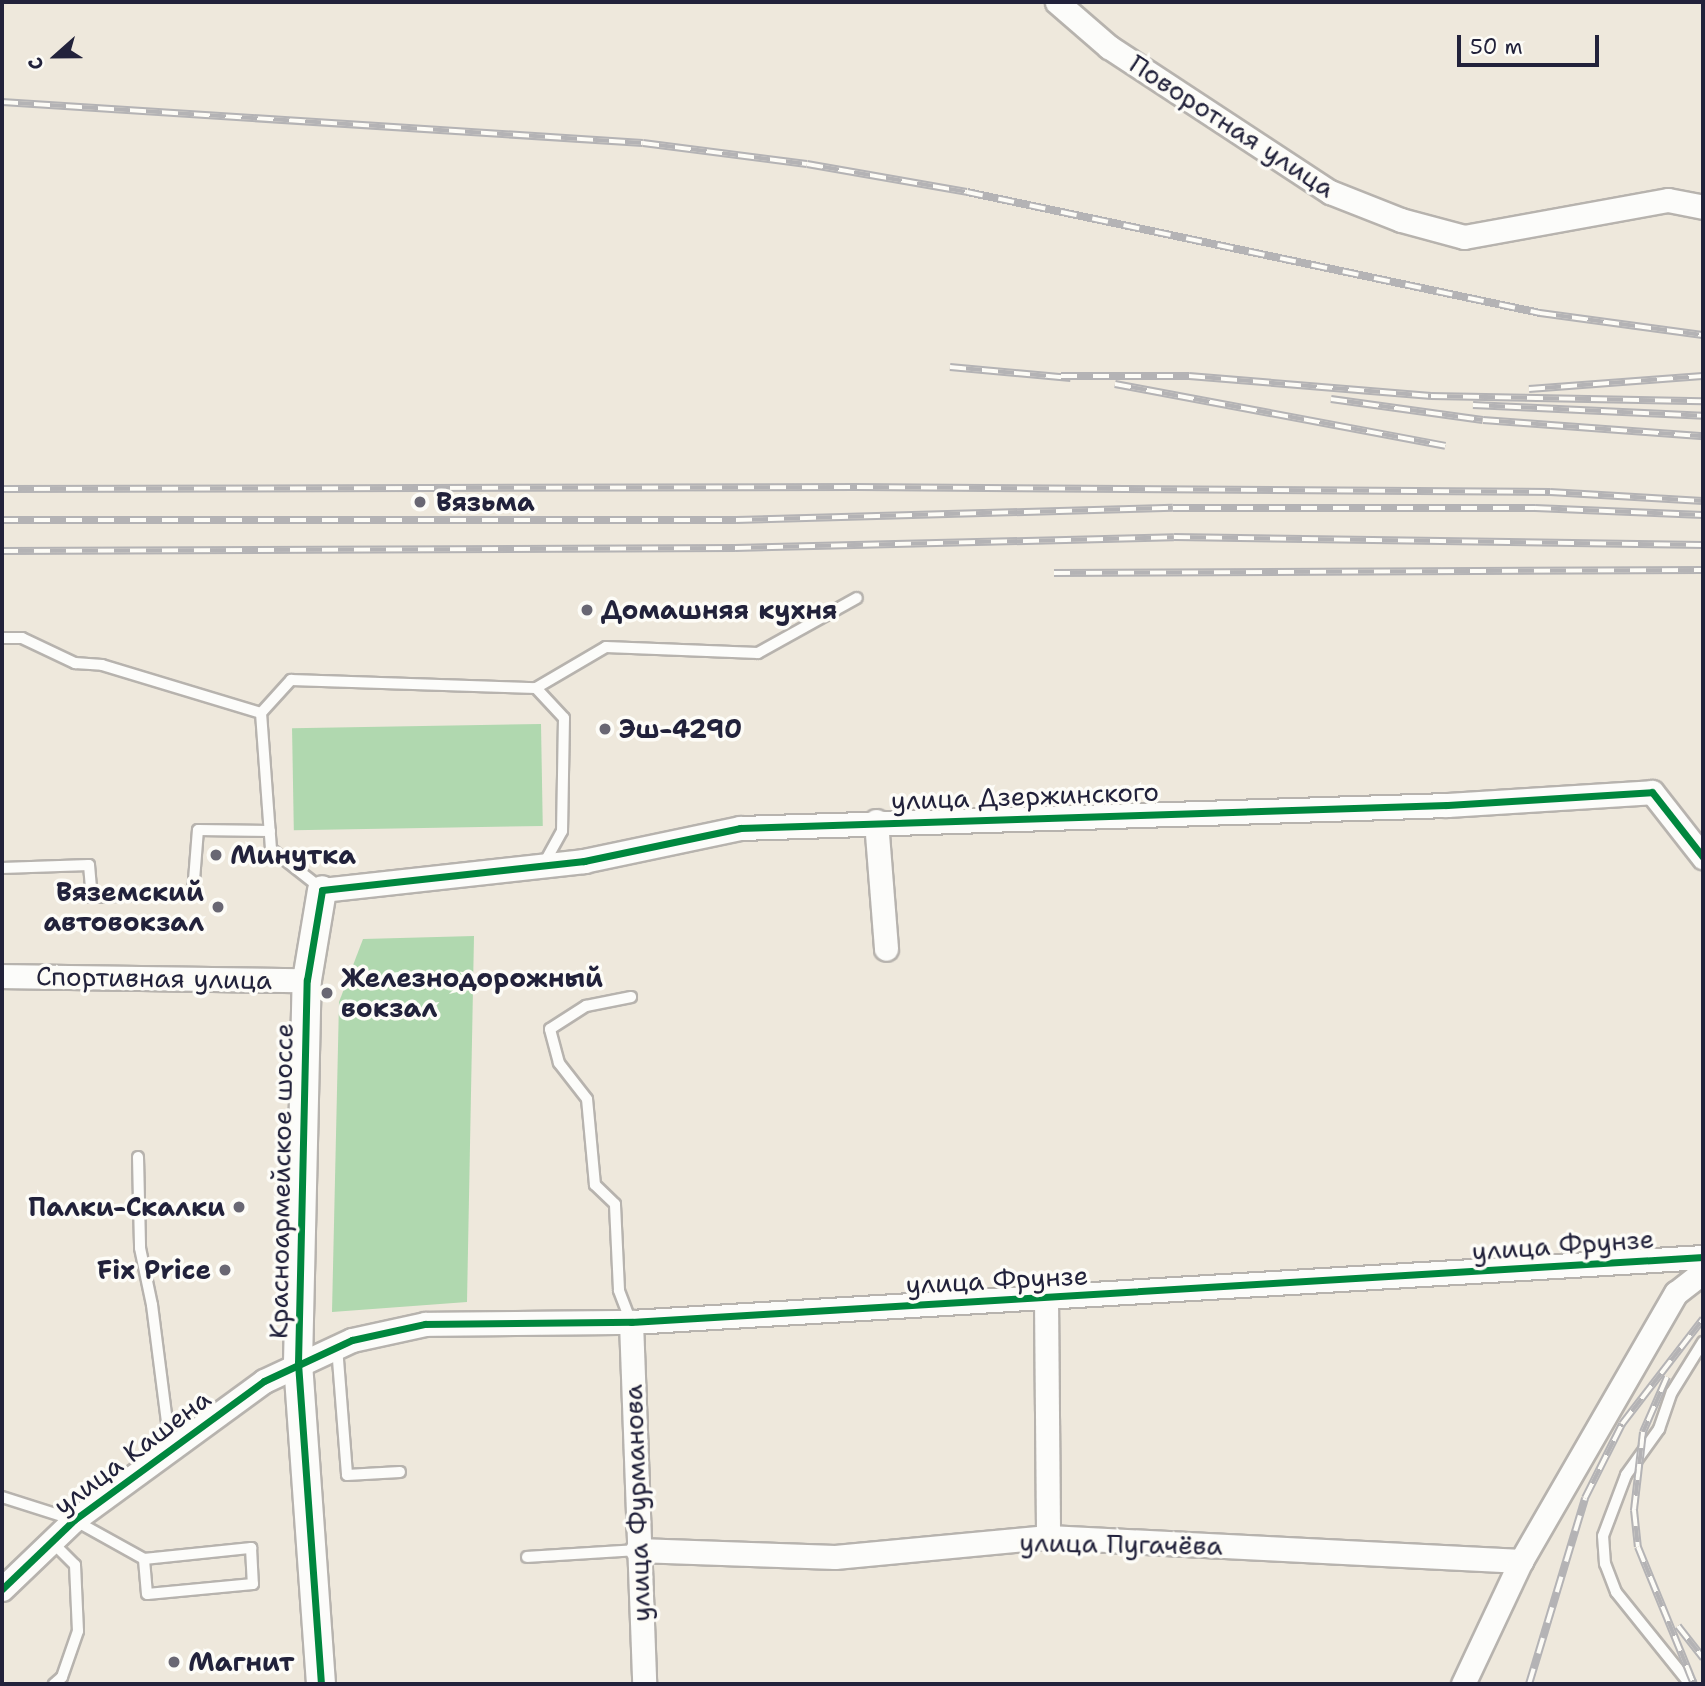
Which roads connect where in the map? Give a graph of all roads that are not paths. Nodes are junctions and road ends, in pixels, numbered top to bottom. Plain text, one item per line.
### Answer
1 (1057, 2) edge
2 (1703, 207) edge
3 (857, 598) dead end
4 (2, 638) edge
5 (536, 688) junction
6 (261, 713) junction
7 (876, 821) junction
8 (270, 831) junction
9 (1703, 857) edge
10 (543, 865) junction
11 (2, 868) edge
12 (322, 890) junction
13 (886, 949) dead end
14 (2, 976) edge
15 (307, 980) junction
16 (631, 998) dead end
17 (138, 1157) dead end
18 (1703, 1257) edge
19 (1703, 1272) edge
20 (1046, 1298) junction
21 (631, 1322) junction
22 (1703, 1342) edge
23 (337, 1347) junction
24 (298, 1363) junction
25 (170, 1446) junction
26 (400, 1472) dead end
27 (2, 1497) edge
28 (74, 1520) junction
29 (1048, 1537) junction
30 (51, 1541) junction
31 (637, 1550) junction
32 (527, 1557) dead end
33 (144, 1559) junction
34 (1521, 1561) junction
35 (2, 1589) edge
36 (54, 1684) edge
37 (321, 1684) edge
38 (644, 1684) edge
39 (1463, 1684) edge
40 (1690, 1684) edge

1 - 2 street, Поворотная улица
3 - 5 lane
4 - 6 lane
5 - 6 lane
5 - 10 lane
6 - 8 lane
7 - 9 street, улица Дзержинского
7 - 10 street, улица Дзержинского
7 - 13 street
8 - 11 lane
8 - 12 lane
10 - 12 street, улица Дзержинского
12 - 15 street, Красноармейское шоссе
14 - 15 street, Спортивная улица
15 - 24 street, Красноармейское шоссе
16 - 21 lane
17 - 25 lane
18 - 20 street, улица Фрунзе
19 - 34 street
20 - 21 street, улица Фрунзе
20 - 29 street
21 - 23 street, улица Фрунзе
21 - 31 street, улица Фурманова
22 - 40 lane
23 - 24 street, улица Фрунзе
23 - 26 lane
24 - 25 street, улица Кашена
24 - 37 street, Красноармейское шоссе
25 - 28 street, улица Кашена
27 - 28 lane
28 - 30 street, улица Кашена
28 - 33 lane
29 - 31 street, улица Пугачёва
29 - 34 street, улица Пугачёва
30 - 35 street, улица Кашена
30 - 36 lane
31 - 32 lane
31 - 38 street, улица Фурманова
33 - 33 lane
34 - 39 street

